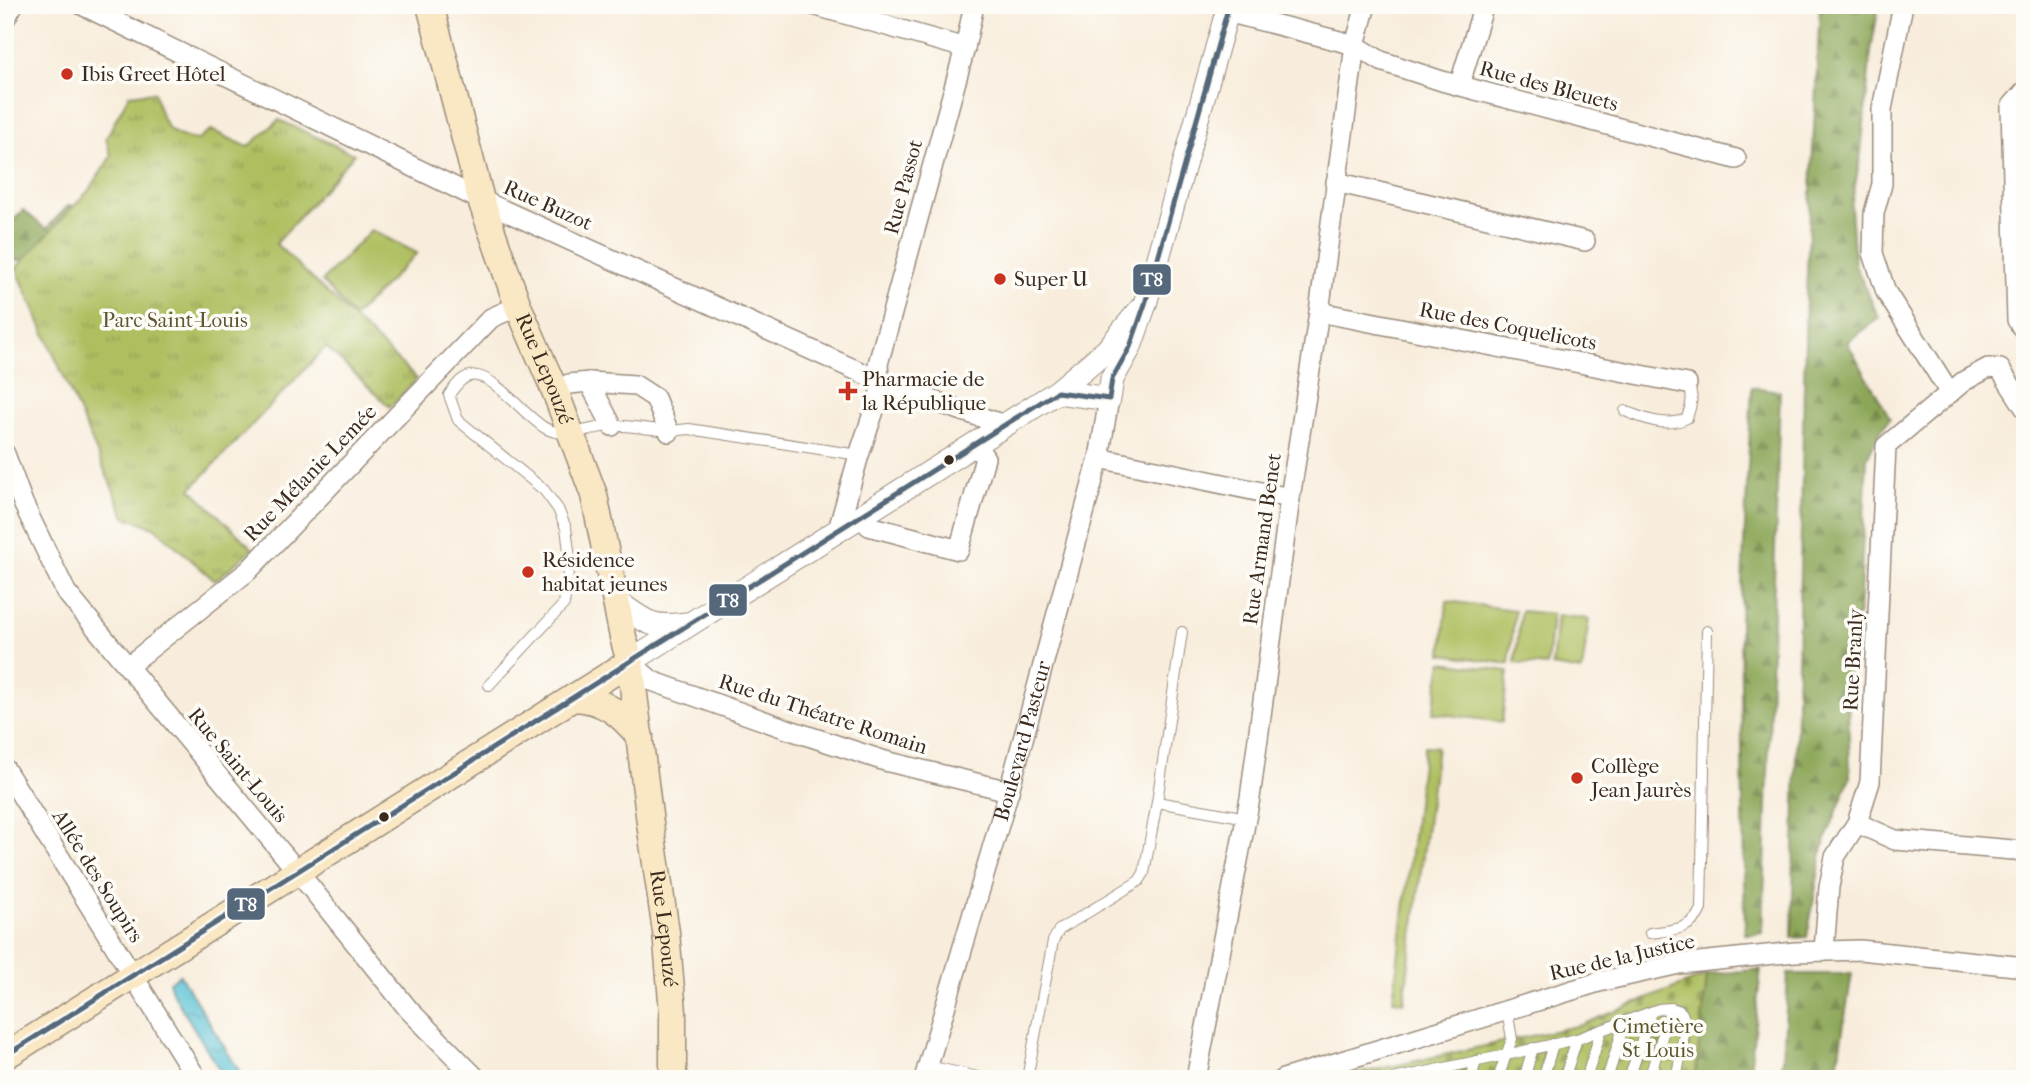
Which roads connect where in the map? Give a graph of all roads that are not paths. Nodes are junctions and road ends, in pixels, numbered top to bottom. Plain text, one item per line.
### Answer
1 (13, 5) edge
2 (82, 5) edge
3 (430, 5) edge
4 (813, 5) edge
5 (974, 5) edge
6 (1366, 5) edge
7 (1484, 5) edge
8 (1903, 5) edge
9 (1228, 8) edge
10 (5, 19) edge
11 (1355, 45) junction
12 (965, 48) junction
13 (1459, 86) junction
14 (2025, 91) edge
15 (1736, 159) dead end
16 (1336, 182) junction
17 (481, 200) junction
18 (1584, 241) dead end
19 (2020, 266) edge
20 (1145, 304) junction
21 (518, 306) junction
22 (1319, 312) junction
23 (2025, 332) edge
24 (881, 381) junction
25 (589, 382) junction
26 (1687, 384) joint
27 (555, 391) junction
28 (1056, 392) junction
29 (1950, 393) junction
30 (1109, 399) junction
31 (2025, 408) edge
32 (1625, 411) dead end
33 (1004, 425) junction
34 (612, 426) junction
35 (669, 432) junction
36 (571, 433) junction
37 (975, 444) junction
38 (5, 454) edge
39 (859, 455) junction
40 (1099, 458) junction
41 (1290, 498) junction
42 (861, 516) junction
43 (838, 530) junction
44 (616, 601) junction
45 (690, 624) junction
46 (1707, 631) dead end
47 (1182, 632) dead end
48 (630, 662) junction
49 (128, 666) junction
50 (489, 685) dead end
51 (573, 698) junction
52 (640, 737) junction
53 (5, 769) edge
54 (1009, 791) junction
55 (1157, 802) junction
56 (1247, 818) junction
57 (1857, 822) junction
58 (2025, 850) edge
59 (298, 872) junction
60 (1650, 933) dead end
61 (1824, 950) junction
62 (2025, 967) edge
63 (134, 976) junction
64 (1671, 1008) junction
65 (1507, 1010) junction
66 (1651, 1012) junction
67 (1625, 1022) junction
68 (1601, 1031) junction
69 (1577, 1039) junction
70 (1553, 1044) junction
71 (1533, 1048) junction
72 (1506, 1055) junction
73 (5, 1056) edge
74 (1476, 1061) junction
75 (1448, 1067) junction
76 (926, 1072) edge
77 (469, 1076) edge
78 (1422, 1076) edge
79 (197, 1079) edge
80 (673, 1079) edge
81 (987, 1079) edge
82 (1027, 1079) edge
83 (1196, 1079) edge
84 (1283, 1079) edge
85 (1394, 1079) edge
86 (1444, 1079) edge
87 (1471, 1079) edge
88 (1498, 1079) edge
89 (1524, 1079) edge
90 (1543, 1079) edge
91 (1564, 1079) edge
92 (1586, 1079) edge
93 (1607, 1079) edge
94 (1629, 1079) edge
95 (1649, 1079) edge
96 (1675, 1079) edge

1 - 10 street
2 - 17 street, Rue Buzot
3 - 17 main road, Rue Lepouzé
4 - 12 street
5 - 12 street, Rue Passot
6 - 11 street, Rue Armand Benet
7 - 13 street
8 - 29 street
9 - 11 street, Rue des Bleuets
9 - 20 street
11 - 13 street, Rue des Bleuets
11 - 16 street, Rue Armand Benet
12 - 24 street, Rue Passot
13 - 15 street, Rue des Bleuets
14 - 19 street
16 - 18 street
16 - 22 street, Rue Armand Benet
17 - 21 main road, Rue Lepouzé
17 - 24 street, Rue Buzot
19 - 23 street
20 - 28 street
20 - 30 street
21 - 27 main road, Rue Lepouzé
21 - 49 street, Rue Mélanie Lemée
22 - 26 street, Rue des Coquelicots
22 - 41 street, Rue Armand Benet
24 - 33 street, Rue Buzot
24 - 39 street, Rue Passot
25 - 27 street
25 - 34 street
25 - 35 street
26 - 32 lane
27 - 36 main road, Rue Lepouzé
28 - 30 street
28 - 33 street
29 - 31 street, Rue Branly
29 - 57 street, Rue Branly
30 - 40 street, Boulevard Pasteur
33 - 37 street
34 - 35 lane
34 - 36 lane
35 - 39 lane
36 - 44 main road, Rue Lepouzé
36 - 50 lane
37 - 42 street
37 - 42 street
38 - 49 street, Rue Saint-Louis
39 - 43 street, Rue Passot
40 - 41 street
40 - 54 street, Boulevard Pasteur
41 - 56 street, Rue Armand Benet
42 - 43 street
43 - 45 street
44 - 45 street
44 - 48 main road, Rue Lepouzé
45 - 48 street
46 - 60 lane
47 - 55 lane
48 - 51 main road
48 - 52 main road, Rue Lepouzé
48 - 54 street, Rue du Théatre Romain
49 - 59 street, Rue Saint-Louis
51 - 52 main road
51 - 59 main road
52 - 80 main road, Rue Lepouzé
53 - 63 street, Allée des Soupirs
54 - 76 street, Boulevard Pasteur
55 - 56 lane
55 - 82 lane
56 - 83 street, Rue Armand Benet
57 - 58 street
57 - 61 street, Rue Branly
59 - 63 main road
59 - 77 street, Rue Saint-Louis
61 - 62 street, Rue de la Justice
61 - 65 street, Rue de la Justice
63 - 73 main road
63 - 79 street, Allée des Soupirs
64 - 66 lane
64 - 95 lane
64 - 96 lane
65 - 72 lane
65 - 84 street, Rue de la Justice
66 - 67 lane
66 - 94 lane
67 - 68 lane
67 - 93 lane
68 - 69 lane
68 - 92 lane
69 - 70 lane
69 - 91 lane
70 - 71 lane
70 - 90 lane
71 - 72 lane
71 - 89 lane
72 - 74 lane
72 - 88 lane
74 - 75 lane
74 - 87 lane
75 - 78 lane
75 - 86 lane
76 - 81 lane
78 - 85 lane

